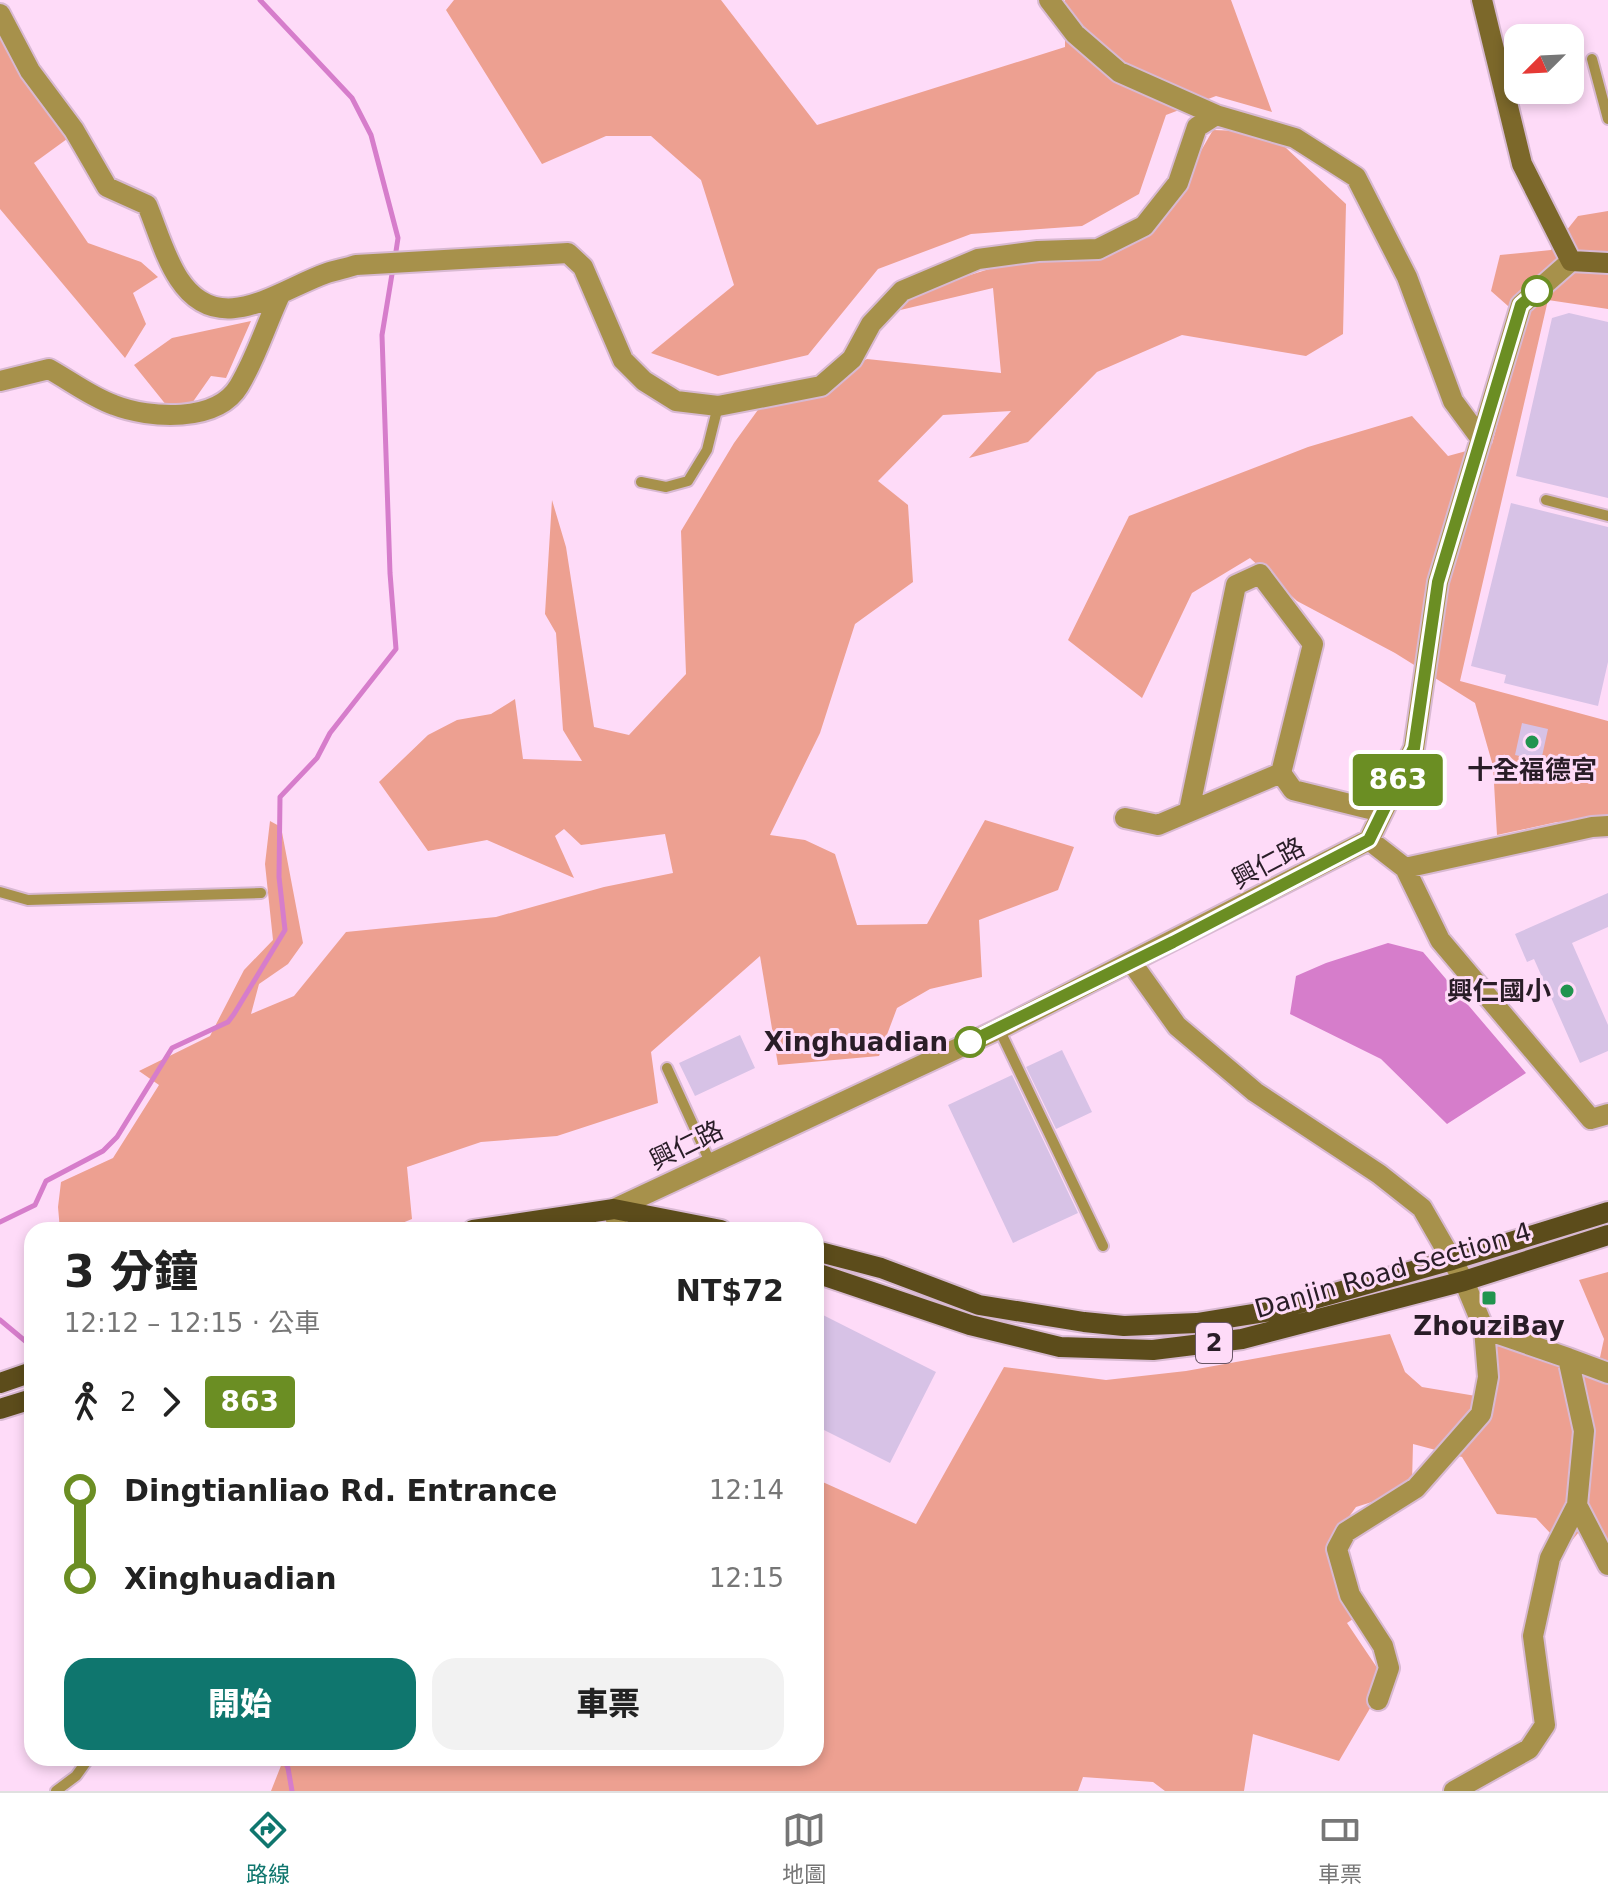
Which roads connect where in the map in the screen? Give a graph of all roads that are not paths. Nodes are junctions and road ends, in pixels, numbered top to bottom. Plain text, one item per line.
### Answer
1 (1049, 0) edge
2 (1482, 0) edge
3 (0, 14) edge
4 (1592, 59) dead end
5 (1216, 115) junction
6 (1608, 119) edge
7 (1571, 261) junction
8 (1608, 263) edge
9 (280, 295) junction
10 (0, 381) edge
11 (718, 406) junction
12 (1481, 439) junction
13 (641, 482) dead end
14 (1546, 500) dead end
15 (1608, 516) edge
16 (1281, 773) junction
17 (1189, 811) junction
18 (1382, 812) junction
19 (1125, 818) dead end
20 (1608, 826) edge
21 (1369, 840) junction
22 (1405, 868) junction
23 (0, 892) edge
24 (261, 893) dead end
25 (1132, 963) junction
26 (999, 1029) junction
27 (667, 1068) dead end
28 (1608, 1114) edge
29 (710, 1162) junction
30 (614, 1209) junction
31 (1608, 1212) edge
32 (527, 1222) edge
33 (616, 1222) edge
34 (680, 1222) edge
35 (1608, 1235) edge
36 (1103, 1246) dead end
37 (824, 1253) edge
38 (1452, 1260) junction
39 (824, 1276) edge
40 (1464, 1281) junction
41 (1484, 1329) junction
42 (1568, 1358) junction
43 (1608, 1373) edge
44 (24, 1375) edge
45 (1, 1382) edge
46 (1577, 1505) junction
47 (1608, 1565) edge
48 (1378, 1700) dead end
49 (83, 1766) edge
50 (56, 1791) edge
51 (1454, 1791) edge

1 - 5 street
2 - 7 street
3 - 9 street
4 - 6 lane
5 - 11 street
5 - 12 street
7 - 8 street
7 - 12 street
9 - 10 street
9 - 11 street
11 - 13 lane
12 - 18 street
14 - 15 lane
16 - 17 street
16 - 17 street
16 - 18 street
17 - 19 street
18 - 21 street
20 - 22 street
21 - 22 street
21 - 25 street, 興仁路
22 - 28 street
23 - 24 lane
25 - 26 street, 興仁路
25 - 38 street
26 - 29 street, 興仁路
26 - 36 lane
27 - 29 lane
29 - 30 street, 興仁路
30 - 32 main road
30 - 33 street
30 - 34 main road
31 - 38 main road, Danjin Road Section 4 / 2
35 - 40 main road, Danjin Road Section 4 / 2
37 - 38 main road, Danjin Road Section 4 / 2
38 - 40 street
39 - 40 main road, Danjin Road Section 4 / 2
40 - 41 street
41 - 42 street
41 - 48 street
42 - 43 street
42 - 46 street
44 - 45 main road
46 - 47 street
46 - 51 street
49 - 50 lane

